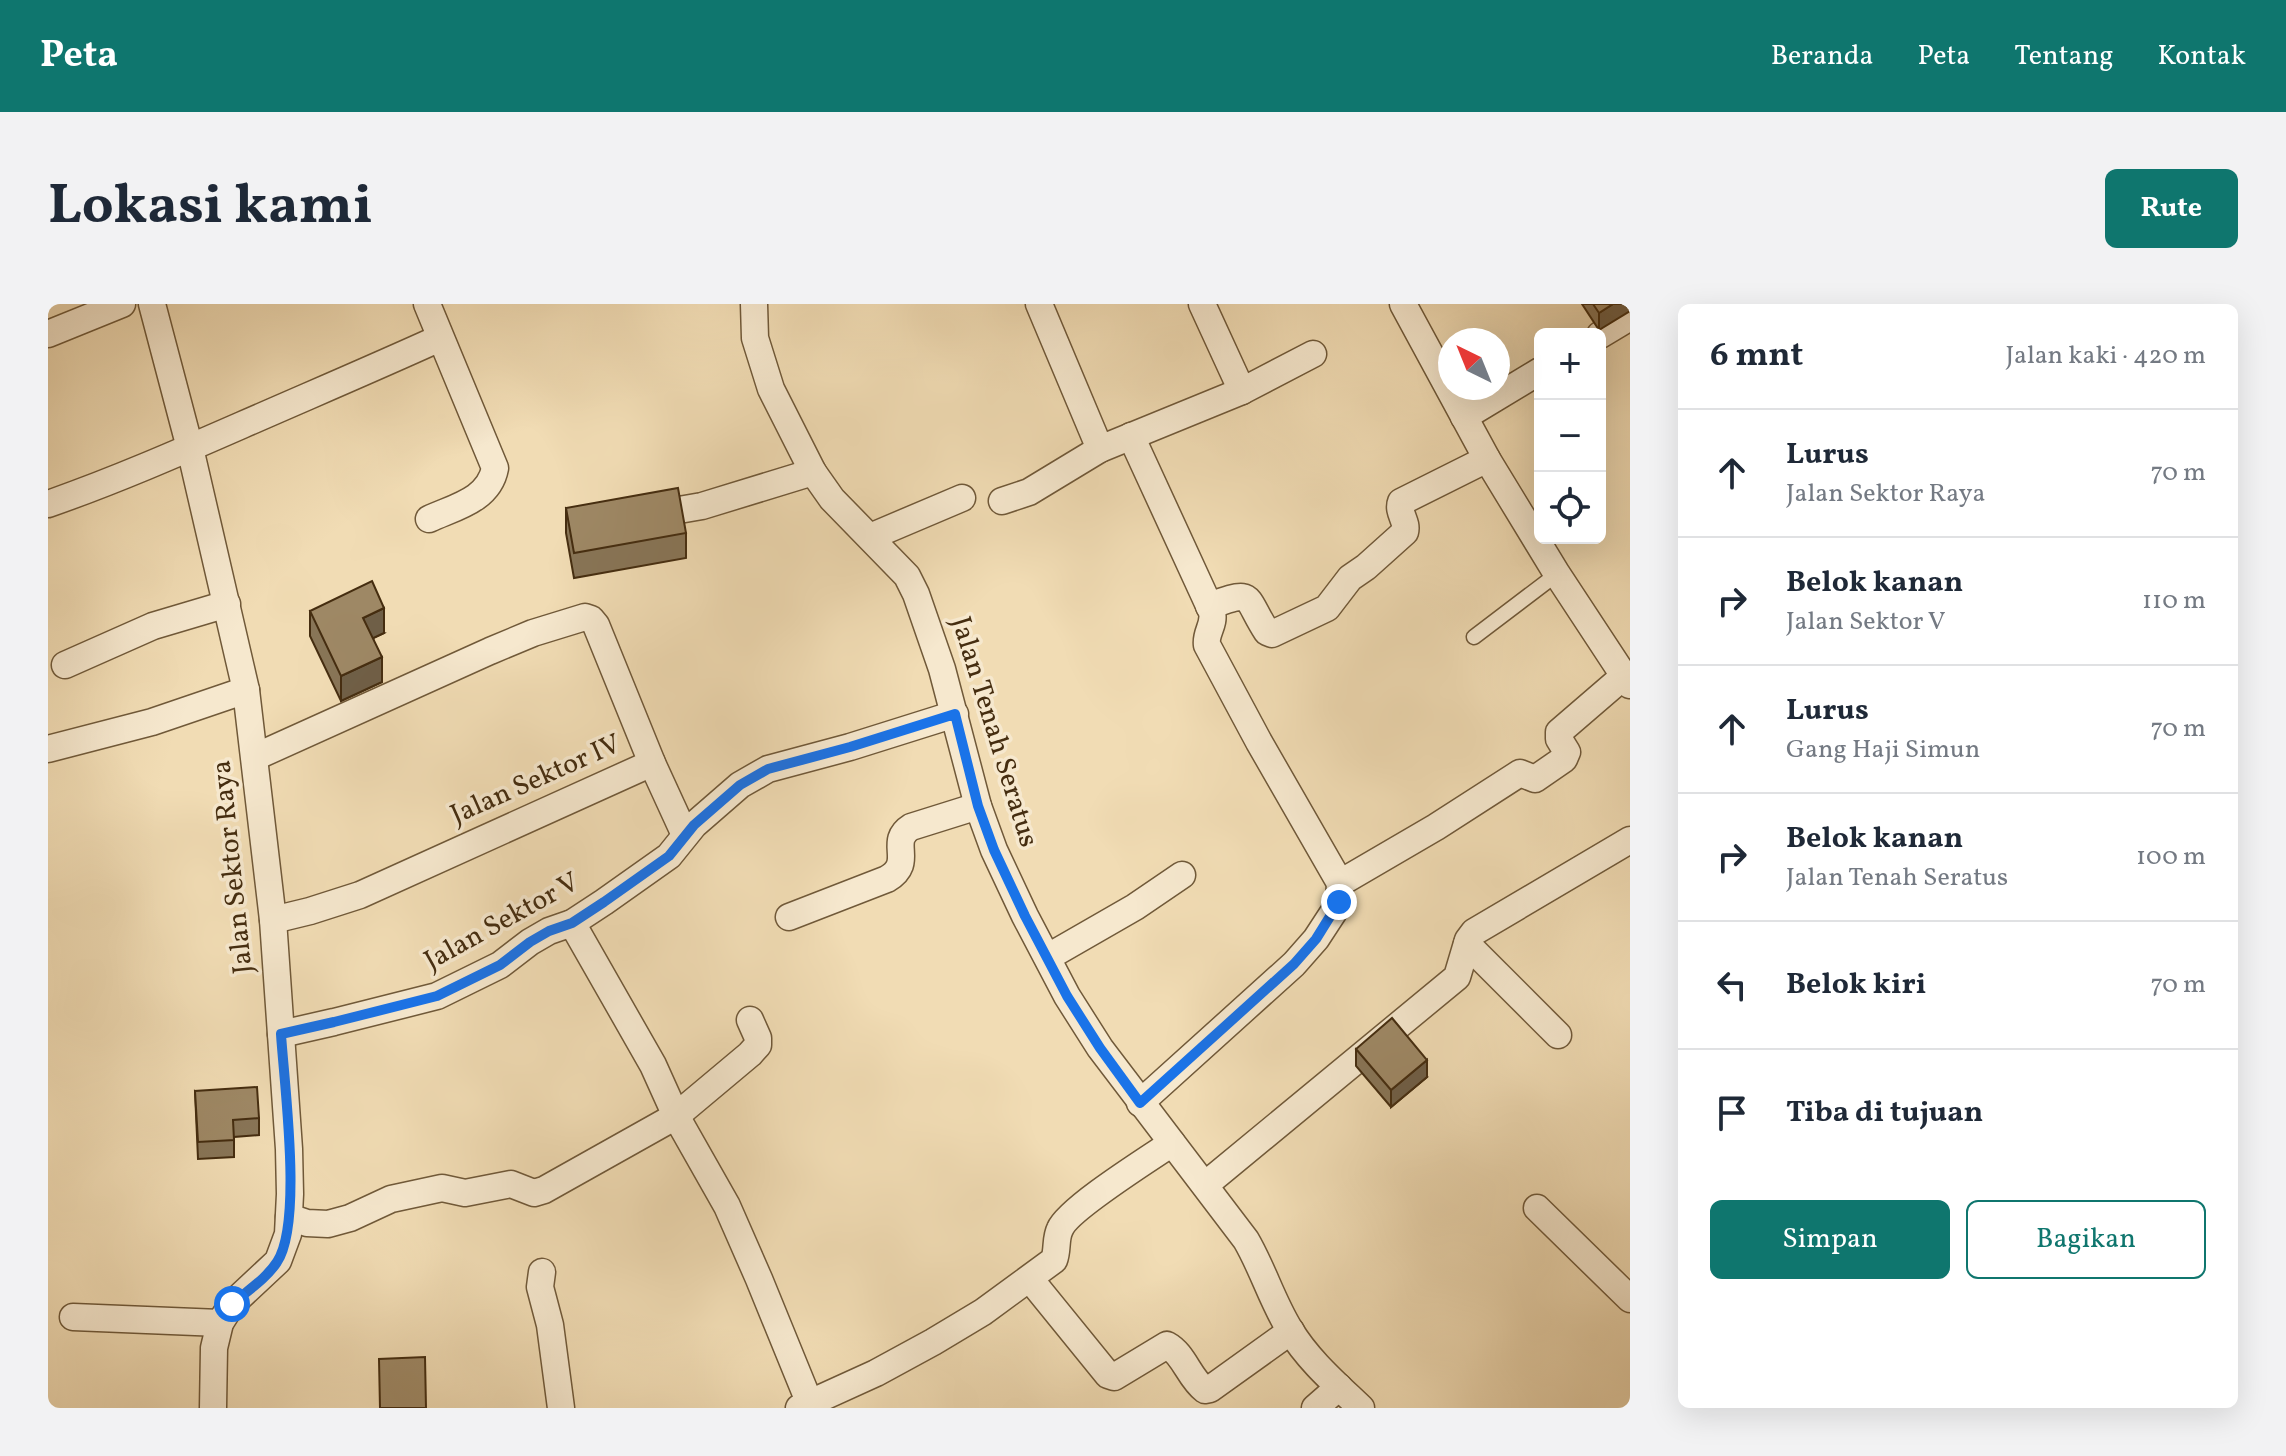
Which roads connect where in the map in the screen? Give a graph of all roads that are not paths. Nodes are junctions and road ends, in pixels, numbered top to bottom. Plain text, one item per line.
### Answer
1 (122, 304) edge
2 (152, 304) edge
3 (427, 304) edge
4 (754, 304) edge
5 (1039, 304) edge
6 (1202, 304) edge
7 (1403, 304) edge
8 (1630, 317) edge
9 (1606, 331) edge
10 (48, 334) edge
11 (440, 338) junction
12 (1313, 354) dead end
13 (1534, 375) edge
14 (1242, 391) junction
15 (1464, 417) junction
16 (1131, 436) junction
17 (190, 448) junction
18 (1100, 449) junction
19 (1487, 459) junction
20 (813, 472) junction
21 (962, 498) dead end
22 (1002, 501) dead end
23 (48, 504) edge
24 (429, 519) dead end
25 (628, 519) edge
26 (870, 537) junction
27 (1557, 574) junction
28 (227, 604) junction
29 (1209, 606) junction
30 (1474, 637) dead end
31 (65, 665) dead end
32 (1627, 680) edge
33 (246, 690) junction
34 (955, 714) junction
35 (48, 749) edge
36 (255, 757) junction
37 (652, 763) junction
38 (978, 806) junction
39 (685, 835) junction
40 (1630, 840) edge
41 (1182, 875) dead end
42 (1340, 883) junction
43 (789, 917) dead end
44 (273, 920) junction
45 (572, 923) junction
46 (1467, 944) junction
47 (1048, 957) junction
48 (750, 1020) dead end
49 (281, 1034) junction
50 (1558, 1035) dead end
51 (1140, 1103) junction
52 (676, 1116) junction
53 (1172, 1143) junction
54 (1205, 1185) junction
55 (1537, 1208) dead end
56 (289, 1217) junction
57 (542, 1272) dead end
58 (1030, 1279) junction
59 (1630, 1299) edge
60 (73, 1317) dead end
61 (220, 1323) junction
62 (1291, 1331) junction
63 (1339, 1387) junction
64 (805, 1406) edge
65 (213, 1408) edge
66 (561, 1408) edge
67 (1315, 1408) edge
68 (1361, 1408) edge

1 - 10 street
2 - 17 street, Jalan Sektor Raya
3 - 11 street
4 - 20 street, Jalan Tenah Seratus
5 - 18 street
6 - 14 street
7 - 15 street
8 - 9 street
11 - 17 street
11 - 24 street
12 - 14 street
13 - 15 street
14 - 16 street
15 - 19 street
16 - 18 street
16 - 29 street
17 - 23 street
17 - 28 street, Jalan Sektor Raya
18 - 22 street
19 - 27 street
19 - 29 street
20 - 25 street
20 - 26 street, Jalan Tenah Seratus
21 - 26 street
26 - 34 street, Jalan Tenah Seratus
27 - 30 lane
27 - 32 street
28 - 31 street
28 - 33 street, Jalan Sektor Raya
29 - 42 street
32 - 42 street
33 - 35 street
33 - 36 street, Jalan Sektor Raya
34 - 38 street, Jalan Tenah Seratus
34 - 39 street, Jalan Sektor V
36 - 37 street, Jalan Sektor IV
36 - 44 street, Jalan Sektor Raya
37 - 39 street
37 - 44 street, Jalan Sektor IV
38 - 43 street
38 - 47 street, Jalan Tenah Seratus
39 - 45 street, Jalan Sektor V
40 - 46 street
41 - 47 street
42 - 51 street
44 - 49 street, Jalan Sektor Raya
45 - 49 street, Jalan Sektor V
45 - 52 street
46 - 50 street
46 - 54 street
47 - 51 street, Jalan Tenah Seratus
48 - 52 street
49 - 56 street, Jalan Sektor Raya
51 - 53 street, Jalan Tenah Seratus
52 - 56 street
52 - 64 street
53 - 54 street, Jalan Tenah Seratus
53 - 58 street
54 - 62 street, Jalan Tenah Seratus
55 - 59 street
56 - 61 street, Jalan Sektor Raya
57 - 66 street
58 - 62 street
58 - 64 street
60 - 61 street
61 - 65 street
62 - 63 street, Jalan Tenah Seratus
63 - 67 street
63 - 68 street, Jalan Tenah Seratus

